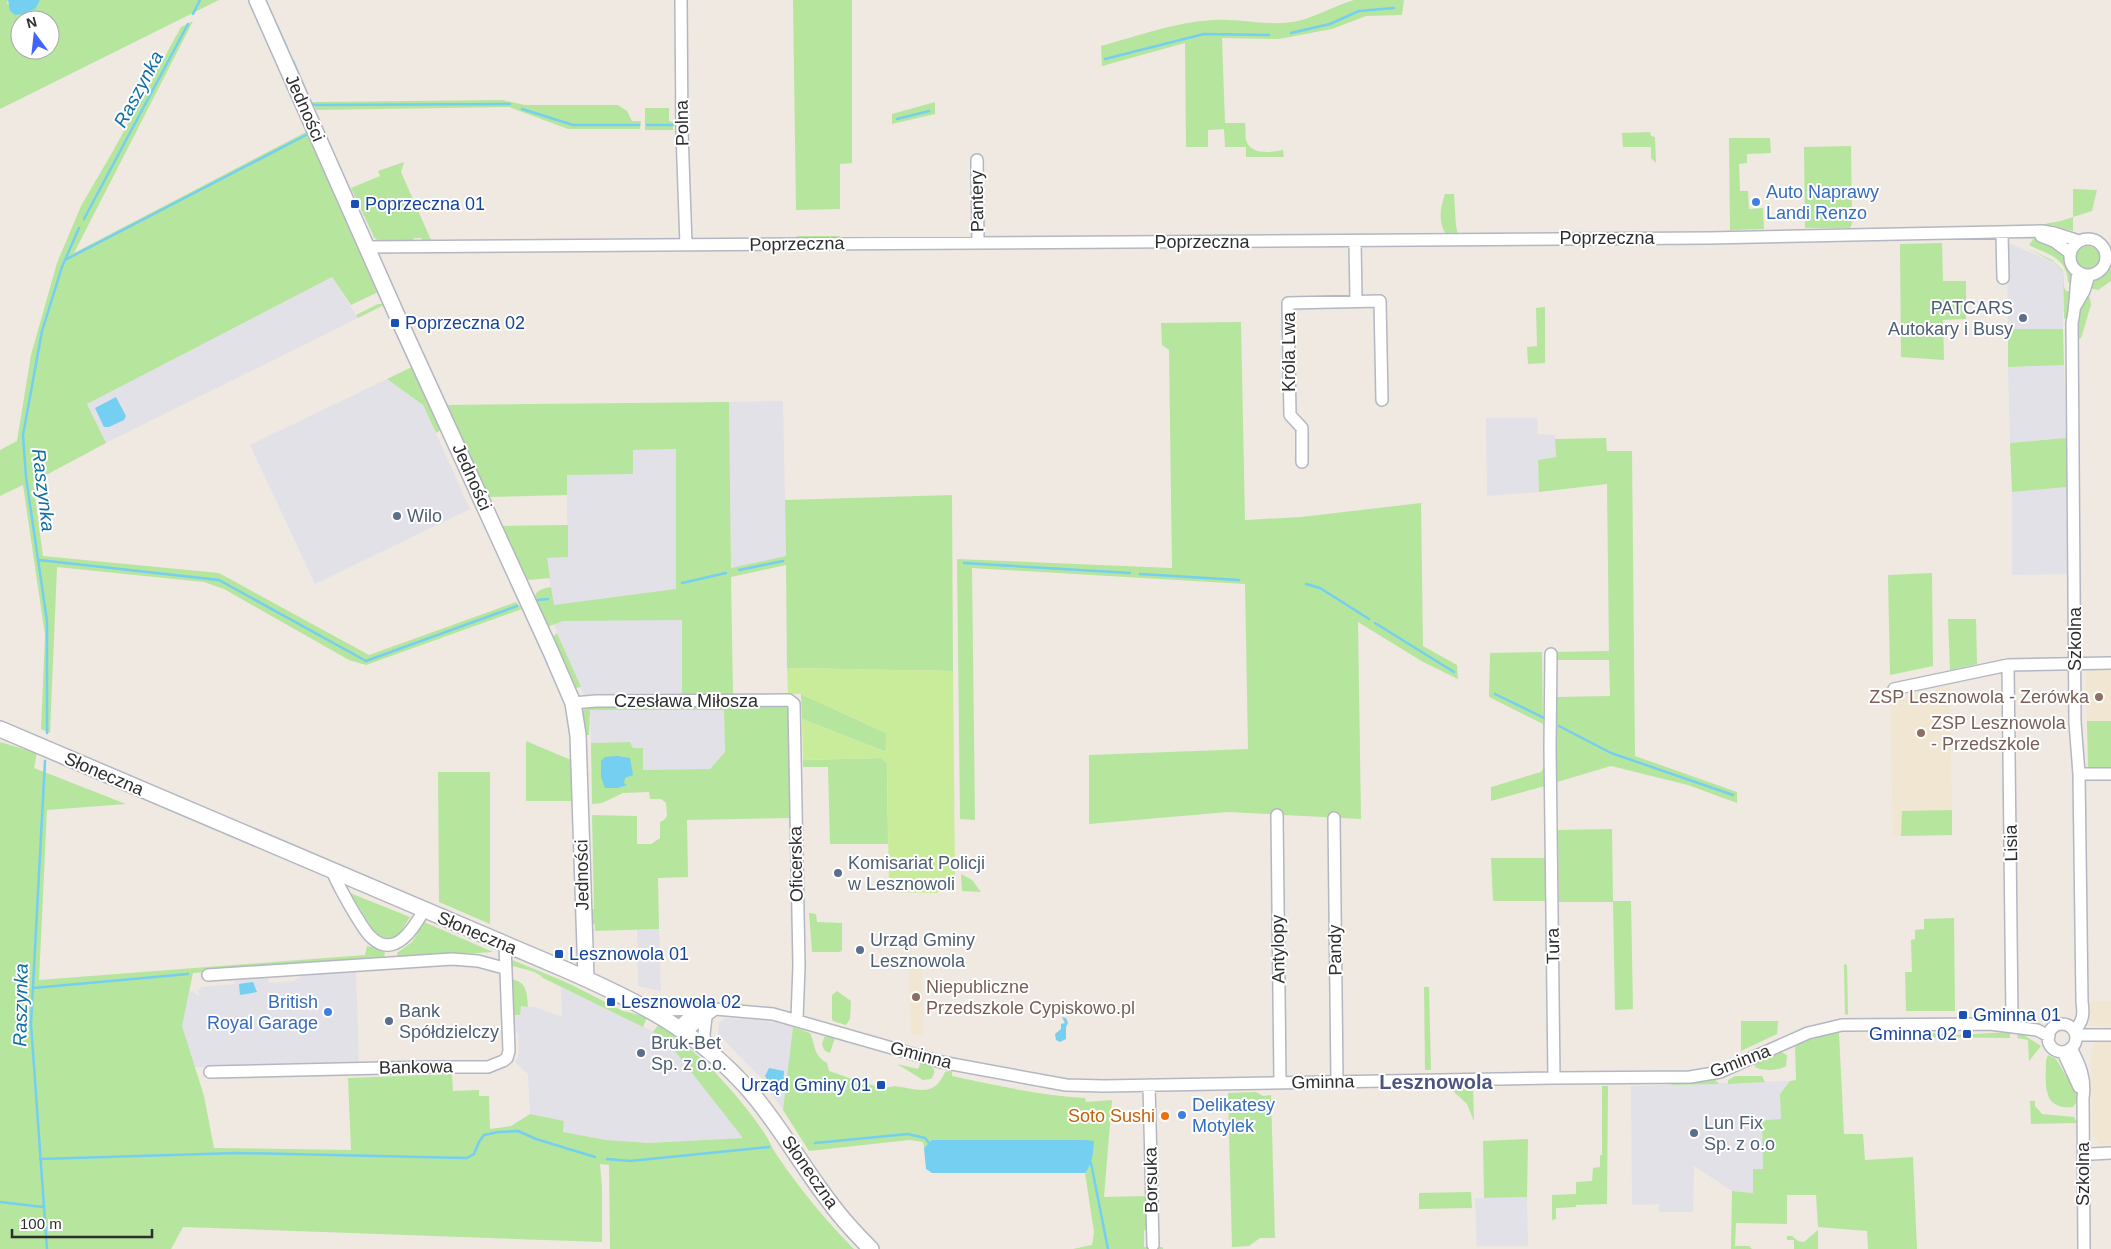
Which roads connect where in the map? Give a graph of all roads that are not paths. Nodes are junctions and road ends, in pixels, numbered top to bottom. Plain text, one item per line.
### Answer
1 (257, 0) edge
2 (681, 0) edge
3 (977, 160) dead end
4 (2002, 233) junction
5 (2038, 233) junction
6 (1355, 241) junction
7 (2079, 242) junction
8 (978, 243) junction
9 (686, 245) junction
10 (366, 247) junction
11 (2070, 254) junction
12 (2108, 257) edge
13 (2083, 274) junction
14 (2003, 278) dead end
15 (1356, 301) junction
16 (1382, 400) dead end
17 (1302, 462) dead end
18 (1550, 654) dead end
19 (2074, 663) junction
20 (2111, 663) edge
21 (2008, 665) junction
22 (1894, 689) dead end
23 (573, 703) junction
24 (795, 708) joint
25 (0, 729) edge
26 (2079, 774) junction
27 (2111, 774) edge
28 (1277, 815) dead end
29 (1334, 818) dead end
30 (332, 871) junction
31 (424, 910) junction
32 (389, 945) junction
33 (504, 945) junction
34 (391, 963) junction
35 (504, 968) junction
36 (208, 975) dead end
37 (586, 978) junction
38 (651, 1010) junction
39 (707, 1011) junction
40 (797, 1020) junction
41 (2012, 1020) junction
42 (1990, 1024) junction
43 (682, 1029) junction
44 (2073, 1031) junction
45 (2051, 1032) junction
46 (2111, 1035) edge
47 (705, 1047) junction
48 (2067, 1050) junction
49 (210, 1072) dead end
50 (1554, 1078) junction
51 (1337, 1081) junction
52 (1280, 1082) junction
53 (1149, 1085) junction
54 (2092, 1154) dead end
55 (2111, 1154) edge
56 (1153, 1245) dead end
57 (871, 1249) edge
58 (2084, 1249) edge

1 - 10 street, Jedności
2 - 9 street, Polna
3 - 8 street, Pantery
4 - 5 street, Poprzeczna
4 - 6 street, Poprzeczna
4 - 14 street
5 - 7 street, Poprzeczna
5 - 11 street
6 - 8 street, Poprzeczna
6 - 15 street
7 - 11 street
7 - 12 street
8 - 9 street, Poprzeczna
9 - 10 street, Poprzeczna
10 - 23 street, Jedności
11 - 13 street
12 - 13 street
13 - 19 street, Szkolna
15 - 16 street, Króla Lwa
15 - 17 street, Króla Lwa
18 - 50 street, Tura
19 - 20 street
19 - 21 street
19 - 26 street, Szkolna
21 - 22 street
21 - 41 street, Lisia
23 - 24 street, Czesława Miłosza
23 - 37 street, Jedności
24 - 40 street, Oficerska
25 - 30 street, Słoneczna
26 - 27 street
26 - 44 street, Szkolna
28 - 52 street, Antylopy
29 - 51 street, Pandy
30 - 31 street, Słoneczna
30 - 32 street
31 - 32 street
31 - 33 street, Słoneczna
32 - 34 street
33 - 35 street, Bankowa
33 - 37 street, Słoneczna
34 - 35 street
34 - 36 street
35 - 49 street, Bankowa
37 - 38 street, Słoneczna
38 - 39 street, Gminna
38 - 43 street, Słoneczna
39 - 40 street, Gminna
39 - 43 street
39 - 47 street
40 - 53 street, Gminna
41 - 42 street, Gminna
41 - 45 street, Gminna
42 - 45 street, Gminna
42 - 50 street, Gminna
43 - 47 street, Słoneczna
44 - 45 street
44 - 46 street
44 - 48 street
45 - 48 street
47 - 57 street, Słoneczna
48 - 58 street, Szkolna
50 - 51 street, Gminna
51 - 52 street, Gminna
52 - 53 street, Gminna
53 - 56 street, Borsuka
54 - 55 street

